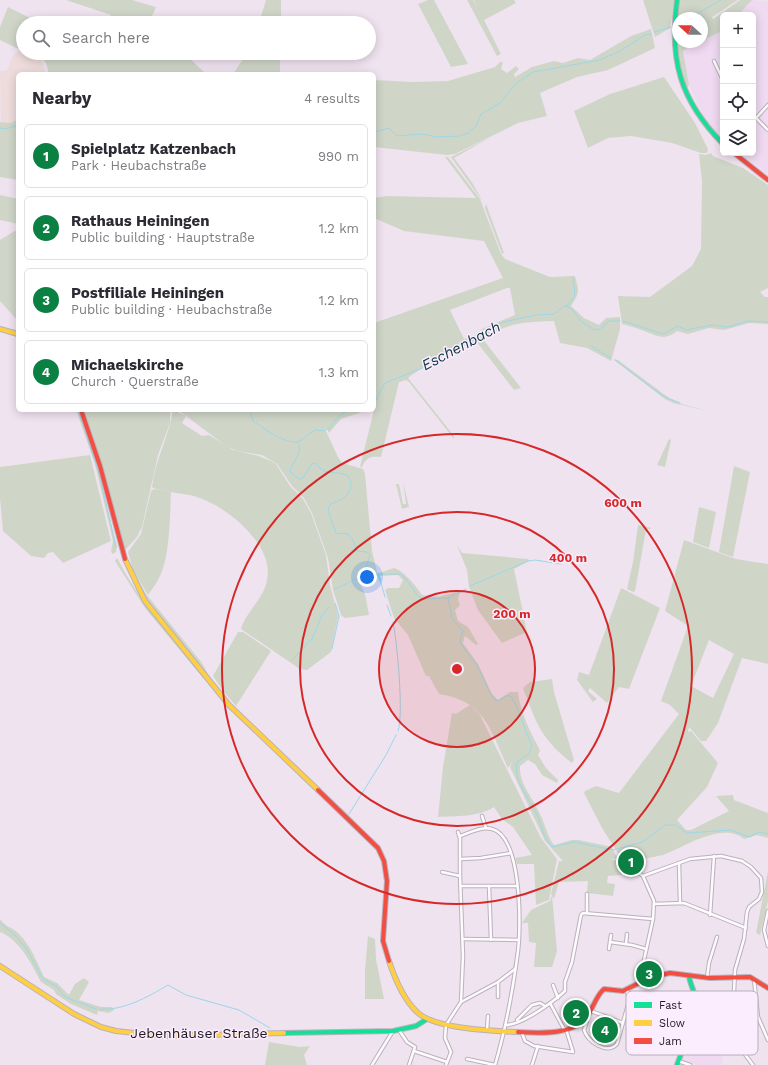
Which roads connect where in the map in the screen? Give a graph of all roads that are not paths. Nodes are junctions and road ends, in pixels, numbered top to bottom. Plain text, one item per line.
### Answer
1 (677, 0) edge
2 (714, 61) dead end
3 (720, 74) edge
4 (768, 105) edge
5 (756, 118) joint
6 (768, 130) edge
7 (720, 141) edge
8 (738, 156) edge
9 (768, 180) edge
10 (0, 329) edge
11 (16, 333) edge
12 (82, 412) edge
13 (482, 816) dead end
14 (486, 828) junction
15 (458, 832) dead end
16 (460, 836) junction
17 (511, 853) junction
18 (714, 856) junction
19 (460, 859) junction
20 (620, 859) dead end
21 (679, 863) junction
22 (442, 872) dead end
23 (460, 876) junction
24 (643, 876) junction
25 (460, 886) junction
26 (489, 886) junction
27 (517, 886) junction
28 (587, 894) dead end
29 (680, 902) junction
30 (654, 904) junction
31 (768, 911) edge
32 (587, 913) junction
33 (710, 915) junction
34 (653, 919) junction
35 (746, 928) junction
36 (626, 934) dead end
37 (611, 935) dead end
38 (717, 937) dead end
39 (463, 939) junction
40 (491, 940) junction
41 (519, 940) junction
42 (610, 942) junction
43 (626, 944) junction
44 (768, 946) edge
45 (609, 949) dead end
46 (646, 949) junction
47 (0, 966) edge
48 (515, 969) junction
49 (689, 976) junction
50 (708, 978) junction
51 (734, 978) junction
52 (646, 979) junction
53 (754, 979) junction
54 (498, 982) junction
55 (553, 985) dead end
56 (768, 987) edge
57 (627, 990) joint
58 (694, 991) edge
59 (733, 991) edge
60 (755, 991) edge
61 (498, 997) dead end
62 (558, 998) junction
63 (461, 1002) junction
64 (550, 1004) junction
65 (545, 1006) junction
66 (626, 1010) edge
67 (591, 1011) junction
68 (488, 1016) dead end
69 (758, 1017) edge
70 (586, 1019) junction
71 (427, 1020) junction
72 (516, 1022) junction
73 (623, 1023) junction
74 (446, 1024) junction
75 (506, 1025) junction
76 (487, 1029) junction
77 (565, 1029) junction
78 (400, 1030) junction
79 (393, 1031) junction
80 (504, 1031) junction
81 (522, 1033) junction
82 (768, 1040) edge
83 (538, 1046) junction
84 (414, 1051) junction
85 (746, 1055) edge
86 (467, 1059) dead end
87 (447, 1063) edge
88 (677, 1063) edge
89 (372, 1065) edge
90 (409, 1065) edge
91 (495, 1065) edge
92 (532, 1065) edge
93 (690, 1065) edge
94 (753, 1065) edge

1 - 7 main road
2 - 3 street
4 - 5 street
5 - 6 street
8 - 9 main road
10 - 11 main road
12 - 71 main road
13 - 14 street
14 - 16 street
14 - 17 street
15 - 16 street
16 - 19 street
17 - 19 street
17 - 27 street
18 - 21 street
18 - 33 street
18 - 35 street
19 - 23 street
20 - 24 street
21 - 24 street
21 - 29 street
22 - 23 street
23 - 25 street
24 - 30 street
25 - 26 street
25 - 39 street
26 - 27 street
26 - 40 street
27 - 41 street
28 - 32 street
29 - 30 street
29 - 33 street
30 - 34 street
31 - 44 street
32 - 34 street
32 - 62 street
33 - 35 street
34 - 46 street
35 - 51 street
36 - 43 street
37 - 42 street
38 - 50 street
39 - 40 street
39 - 63 street
40 - 41 street
41 - 48 street
42 - 43 street
42 - 45 street
43 - 46 street
46 - 52 street
47 - 79 main road, Jebenhäuser Straße
48 - 54 street
48 - 75 street
49 - 50 main road
49 - 52 main road
49 - 58 main road
50 - 51 main road
51 - 53 main road
51 - 59 street
52 - 57 main road
53 - 56 main road
53 - 60 street
54 - 61 street
54 - 63 street
55 - 62 street
57 - 67 main road
62 - 64 street
63 - 74 street
64 - 65 street
64 - 77 street
65 - 72 street
65 - 72 street
66 - 73 street
67 - 70 main road
67 - 73 street
68 - 76 street
69 - 82 street
70 - 73 street
70 - 77 main road
71 - 74 main road
71 - 78 main road, Jebenhäuser Straße
72 - 75 street
74 - 76 main road
74 - 87 street
75 - 80 street
76 - 80 main road
77 - 81 main road
77 - 83 street
78 - 79 main road, Jebenhäuser Straße
78 - 84 street
79 - 89 street
80 - 81 main road
80 - 91 street
81 - 83 street
83 - 92 street
84 - 87 street
84 - 90 street
85 - 94 street
86 - 91 street
88 - 93 street

